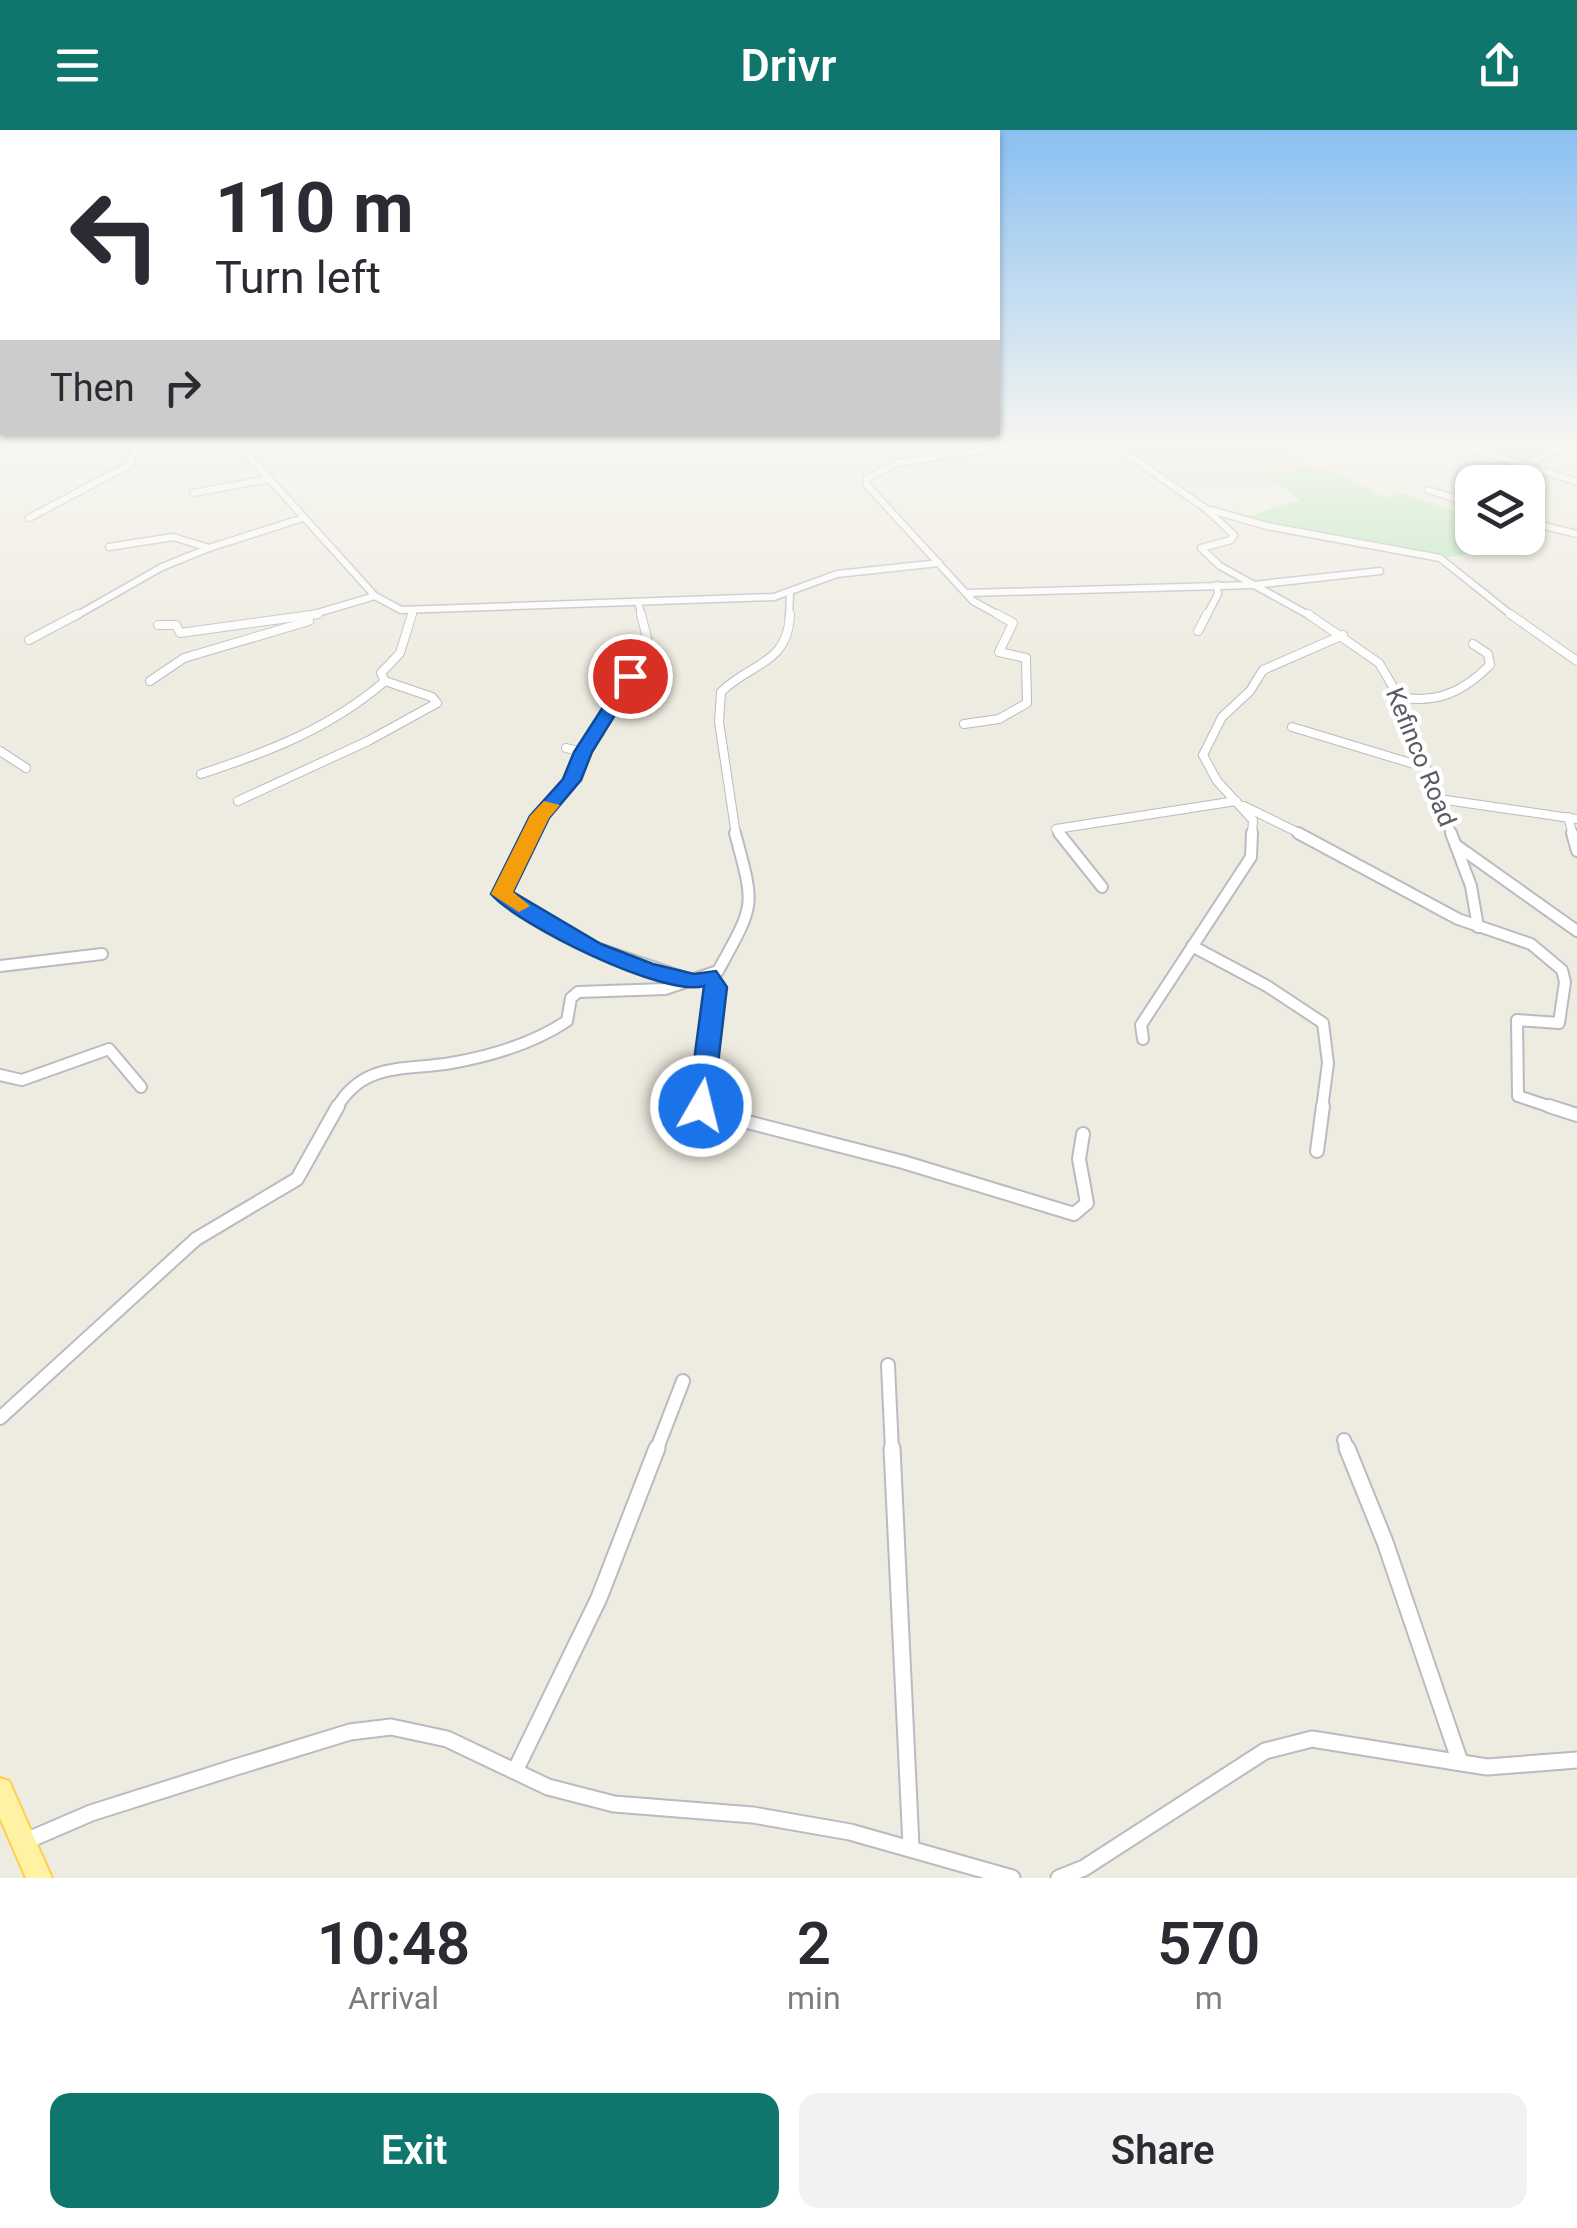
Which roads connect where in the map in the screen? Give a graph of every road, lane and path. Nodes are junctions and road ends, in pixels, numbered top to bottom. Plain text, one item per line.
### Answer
1 (288, 523) edge
2 (306, 523) edge
3 (902, 523) edge
4 (1219, 523) edge
5 (1256, 523) edge
6 (1545, 526) edge
7 (1577, 534) edge
8 (109, 547) dead end
9 (209, 548) junction
10 (939, 563) junction
11 (1380, 571) dead end
12 (1217, 585) junction
13 (1253, 585) junction
14 (969, 593) junction
15 (790, 594) junction
16 (375, 596) junction
17 (638, 602) junction
18 (413, 611) junction
19 (313, 616) junction
20 (158, 625) dead end
21 (1198, 631) dead end
22 (1343, 635) junction
23 (29, 640) dead end
24 (1473, 644) dead end
25 (1577, 661) edge
26 (150, 681) dead end
27 (384, 682) junction
28 (1399, 697) junction
29 (964, 724) dead end
30 (1292, 726) dead end
31 (566, 748) dead end
32 (0, 751) edge
33 (583, 752) junction
34 (1424, 767) junction
35 (26, 768) dead end
36 (202, 774) dead end
37 (1439, 798) junction
38 (238, 802) dead end
39 (1240, 804) junction
40 (1572, 818) edge
41 (1456, 844) junction
42 (1577, 852) edge
43 (1102, 887) dead end
44 (1478, 927) junction
45 (1577, 931) edge
46 (1192, 946) junction
47 (102, 954) dead end
48 (0, 966) edge
49 (708, 976) junction
50 (695, 982) junction
51 (1143, 1039) dead end
52 (0, 1075) edge
53 (140, 1087) dead end
54 (1577, 1115) edge
55 (1083, 1134) dead end
56 (1317, 1151) dead end
57 (888, 1365) dead end
58 (683, 1380) dead end
59 (0, 1418) edge
60 (1344, 1440) dead end
61 (1577, 1760) edge
62 (1460, 1762) junction
63 (515, 1771) junction
64 (0, 1790) edge
65 (26, 1841) junction
66 (912, 1846) junction
67 (39, 1878) edge
68 (1012, 1878) edge
69 (1059, 1878) edge

1 - 9 street
2 - 16 street
3 - 10 street
4 - 13 street, Kefinco Road
5 - 25 street
6 - 7 street
8 - 9 street
9 - 23 street
10 - 14 street
10 - 15 street
11 - 13 street
12 - 13 street
12 - 14 street
12 - 21 street
13 - 22 street, Kefinco Road
14 - 29 street
15 - 17 street
15 - 49 street
16 - 18 street
16 - 19 street
17 - 18 street
17 - 33 street
18 - 27 street
19 - 20 street
19 - 26 street
22 - 28 street, Kefinco Road
22 - 39 street
24 - 28 street
27 - 36 street
27 - 38 street
28 - 34 street, Kefinco Road
30 - 34 street
31 - 33 street
32 - 35 street
33 - 50 street
34 - 37 street, Kefinco Road
37 - 40 street
37 - 41 street, Kefinco Road
39 - 43 street
39 - 44 street
39 - 46 street
40 - 42 street
41 - 44 street, Kefinco Road
41 - 45 street
44 - 54 street
46 - 51 street
46 - 56 street
47 - 48 street
49 - 50 street
49 - 55 street
50 - 59 street
52 - 53 street
57 - 66 street
58 - 63 street
60 - 62 street
61 - 62 street
62 - 69 street
63 - 65 street
63 - 66 street
64 - 65 main road
65 - 67 main road
66 - 68 street

